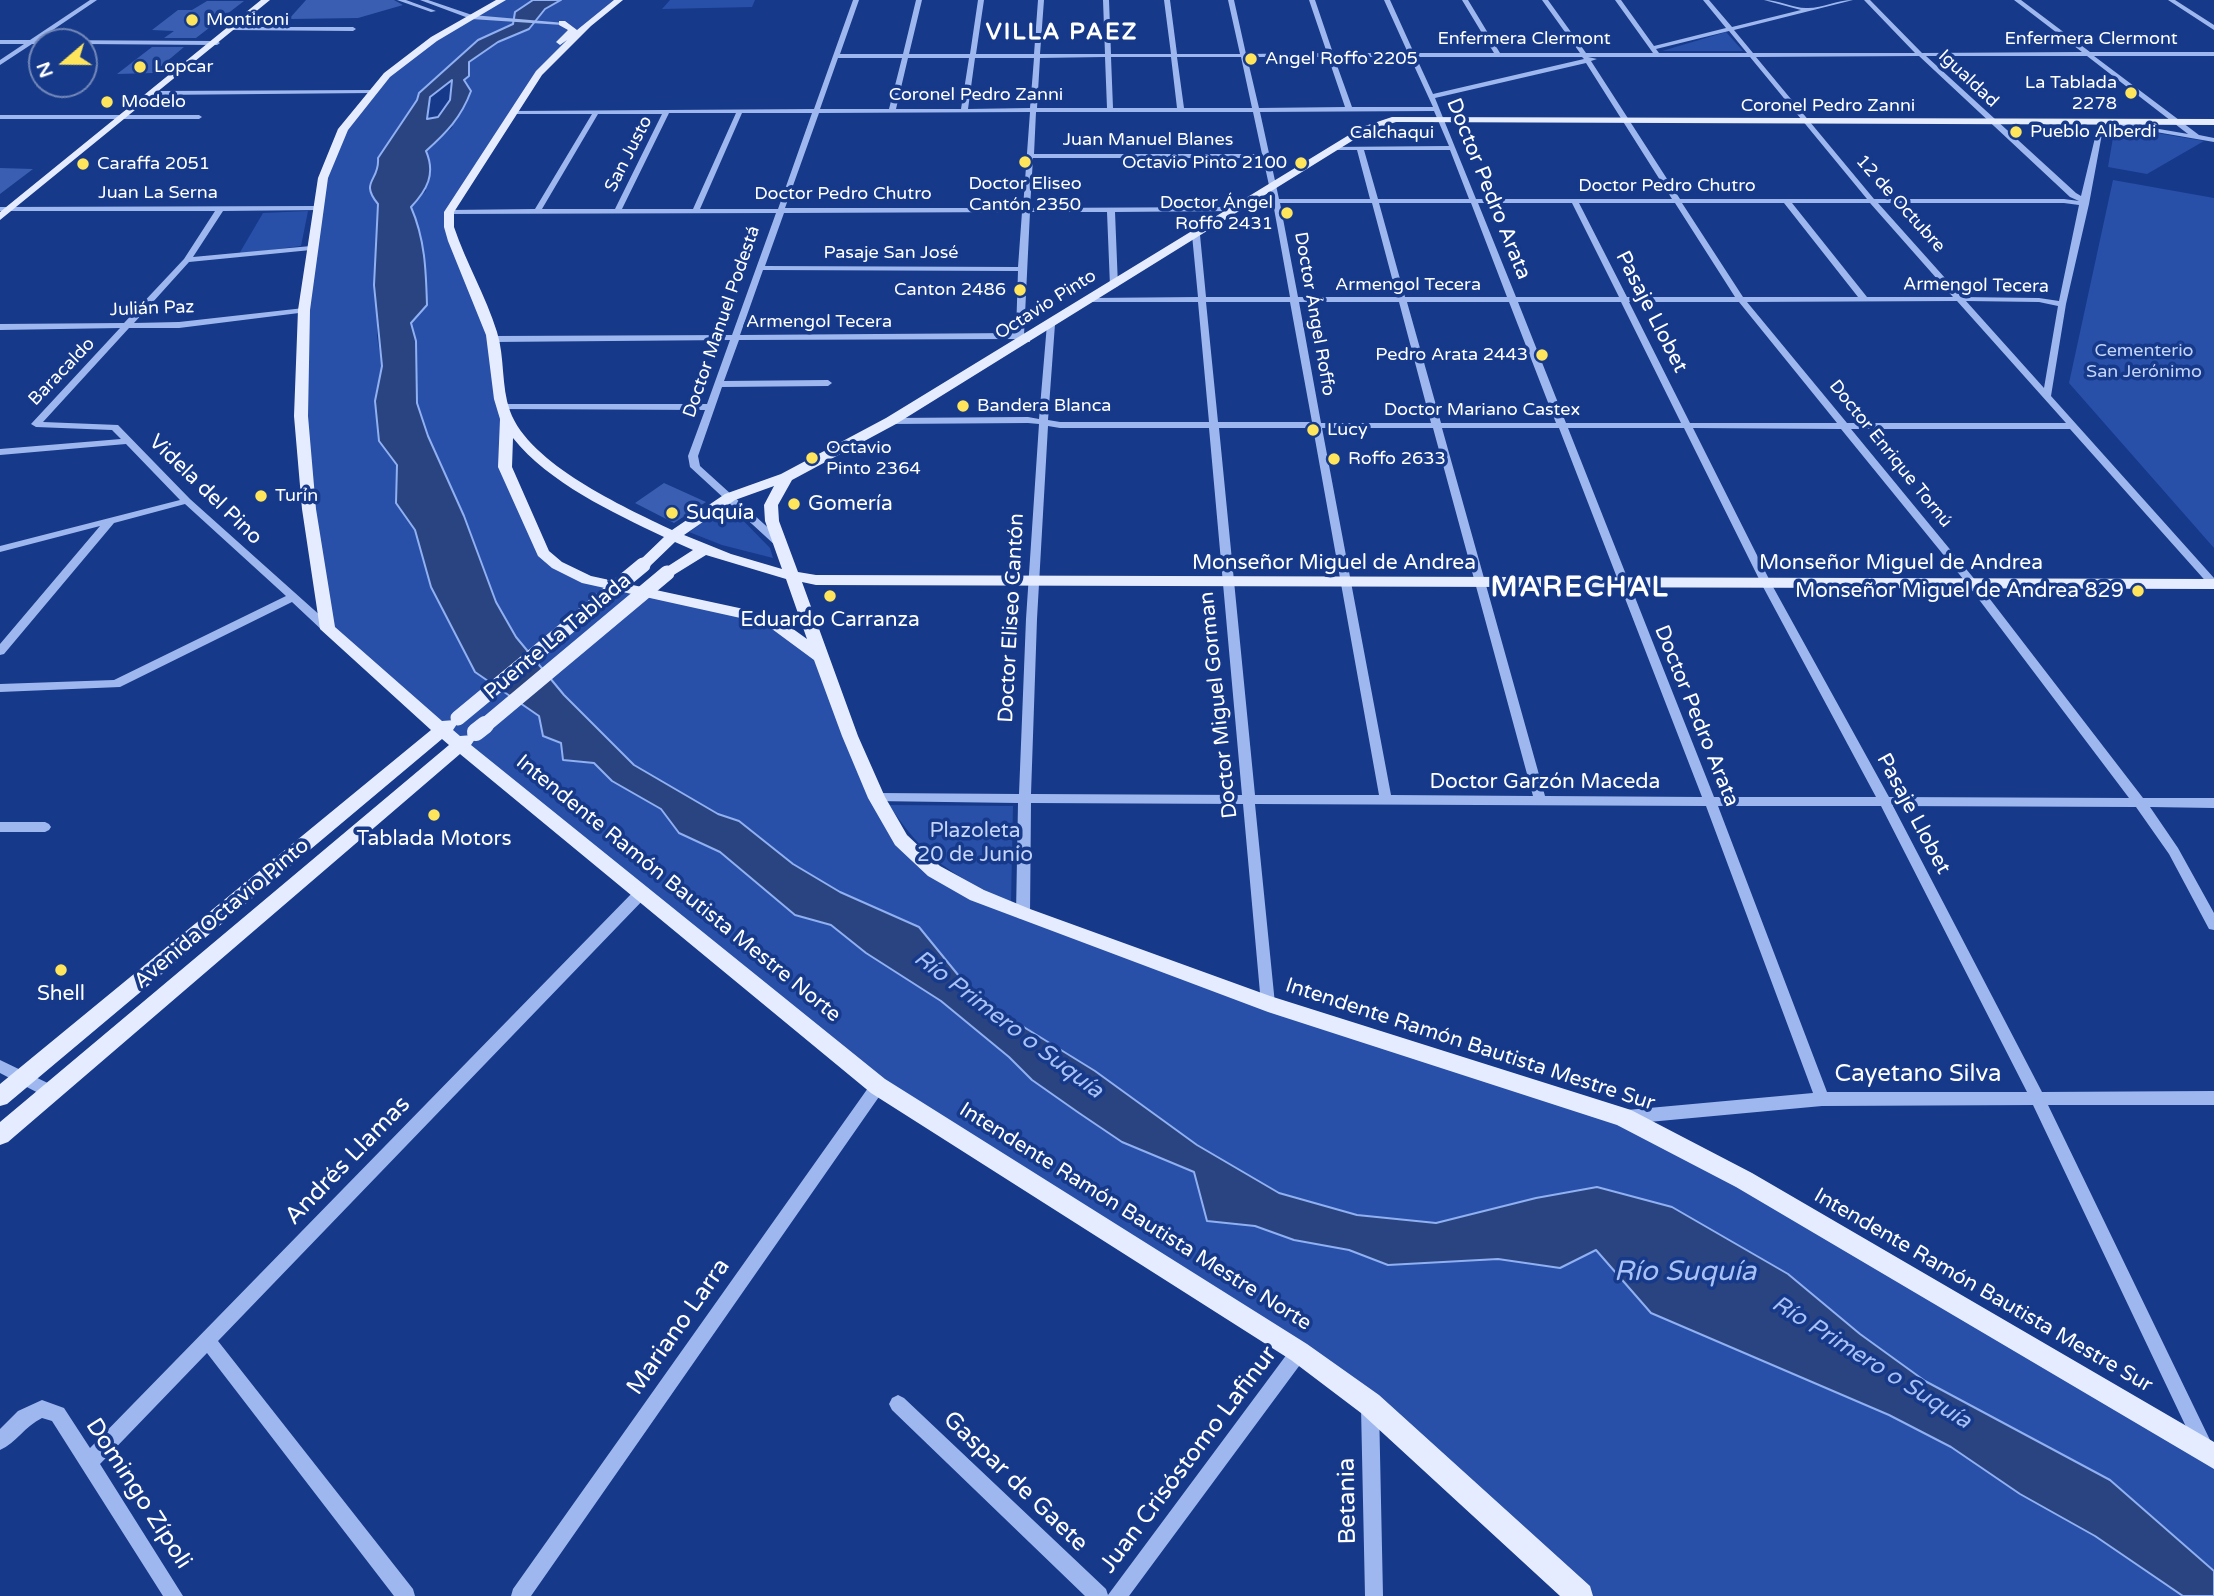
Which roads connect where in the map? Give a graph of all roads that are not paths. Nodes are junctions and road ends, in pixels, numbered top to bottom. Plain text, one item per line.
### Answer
1 (94, 0) edge
2 (266, 0) edge
3 (276, 0) edge
4 (400, 0) edge
5 (423, 0) edge
6 (502, 0) edge
7 (611, 0) edge
8 (619, 0) edge
9 (856, 0) edge
10 (919, 0) edge
11 (981, 0) edge
12 (1041, 0) edge
13 (1106, 0) edge
14 (1167, 0) edge
15 (1231, 0) edge
16 (1312, 0) edge
17 (1387, 0) edge
18 (1465, 0) edge
19 (1545, 0) edge
20 (1618, 0) edge
21 (1706, 0) edge
22 (1768, 0) edge
23 (1850, 0) edge
24 (1867, 0) edge
25 (2017, 0) edge
26 (2171, 0) edge
27 (257, 9) junction
28 (1807, 10) junction
29 (475, 17) junction
30 (565, 23) junction
31 (53, 28) edge
32 (2214, 28) edge
33 (233, 29) junction
34 (352, 29) dead end
35 (1730, 29) junction
36 (0, 42) edge
37 (28, 42) edge
38 (98, 42) edge
39 (216, 43) junction
40 (28, 45) edge
41 (1655, 50) junction
42 (1615, 52) junction
43 (1412, 53) junction
44 (1497, 53) junction
45 (1583, 53) junction
46 (1747, 53) junction
47 (1917, 53) junction
48 (2086, 53) junction
49 (1174, 54) junction
50 (1243, 54) junction
51 (1330, 54) junction
52 (2214, 54) edge
53 (972, 55) junction
54 (1037, 55) junction
55 (1108, 55) junction
56 (835, 56) junction
57 (906, 56) junction
58 (1588, 61) junction
59 (0, 63) edge
60 (370, 92) junction
61 (154, 93) junction
62 (1431, 97) junction
63 (1349, 109) junction
64 (964, 110) junction
65 (1033, 110) junction
66 (1110, 110) junction
67 (1181, 110) junction
68 (1256, 110) junction
69 (596, 111) junction
70 (667, 111) junction
71 (740, 111) junction
72 (815, 111) junction
73 (892, 111) junction
74 (516, 112) junction
75 (1439, 113) junction
76 (0, 117) edge
77 (124, 117) junction
78 (199, 117) dead end
79 (1626, 121) junction
80 (1804, 121) junction
81 (1991, 121) junction
82 (509, 122) junction
83 (2103, 122) junction
84 (2177, 122) junction
85 (2214, 122) edge
86 (2198, 138) junction
87 (2214, 141) edge
88 (1331, 148) junction
89 (1360, 148) junction
90 (1453, 148) junction
91 (1030, 156) junction
92 (1266, 156) junction
93 (1273, 185) junction
94 (1249, 201) junction
95 (1276, 201) junction
96 (1373, 201) junction
97 (1474, 202) junction
98 (1574, 202) junction
99 (1678, 202) junction
100 (1787, 202) junction
101 (1874, 203) junction
102 (2086, 203) junction
103 (316, 208) junction
104 (5, 209) edge
105 (220, 209) junction
106 (1026, 209) junction
107 (1111, 209) junction
108 (1236, 209) junction
109 (538, 210) junction
110 (618, 210) junction
111 (696, 210) junction
112 (780, 210) junction
113 (449, 212) junction
114 (0, 217) edge
115 (1196, 235) junction
116 (311, 248) junction
117 (187, 260) junction
118 (759, 268) junction
119 (1022, 269) junction
120 (1114, 286) junction
121 (1962, 299) junction
122 (1090, 300) junction
123 (1624, 300) junction
124 (1743, 300) junction
125 (1865, 300) junction
126 (1202, 301) junction
127 (1294, 301) junction
128 (1401, 301) junction
129 (1512, 301) junction
130 (2062, 304) junction
131 (304, 310) junction
132 (1051, 324) junction
133 (129, 326) junction
134 (0, 327) edge
135 (1024, 338) junction
136 (493, 339) junction
137 (734, 339) junction
138 (828, 383) dead end
139 (718, 384) junction
140 (2046, 395) junction
141 (710, 407) junction
142 (505, 413) junction
143 (891, 421) junction
144 (1044, 423) junction
145 (40, 426) joint
146 (1213, 426) junction
147 (1316, 426) junction
148 (1435, 426) junction
149 (1561, 426) junction
150 (1687, 426) junction
151 (1845, 426) junction
152 (2074, 426) junction
153 (126, 441) junction
154 (0, 452) edge
155 (786, 477) junction
156 (730, 497) junction
157 (187, 501) junction
158 (110, 521) junction
159 (672, 537) junction
160 (781, 545) junction
161 (0, 549) edge
162 (704, 550) junction
163 (791, 576) junction
164 (1032, 583) junction
165 (1227, 583) junction
166 (1972, 583) junction
167 (1345, 584) junction
168 (1480, 584) junction
169 (1623, 584) junction
170 (2214, 584) edge
171 (1767, 585) junction
172 (290, 598) junction
173 (328, 629) junction
174 (0, 651) edge
175 (823, 658) junction
176 (0, 688) edge
177 (458, 718) joint
178 (442, 730) junction
179 (468, 738) junction
180 (877, 798) junction
181 (1023, 798) junction
182 (1884, 800) junction
183 (1248, 801) junction
184 (1386, 801) junction
185 (1710, 801) junction
186 (1541, 802) junction
187 (2139, 802) junction
188 (2214, 803) edge
189 (0, 827) edge
190 (45, 827) dead end
191 (640, 893) junction
192 (1023, 914) junction
193 (2214, 925) edge
194 (1268, 1004) junction
195 (0, 1066) edge
196 (23, 1078) junction
197 (878, 1086) junction
198 (51, 1092) junction
199 (0, 1097) edge
200 (2037, 1097) junction
201 (2214, 1098) edge
202 (1822, 1099) junction
203 (1623, 1117) junction
204 (0, 1135) edge
205 (208, 1341) junction
206 (1299, 1352) junction
207 (898, 1404) dead end
208 (1370, 1404) junction
209 (0, 1441) edge
210 (2210, 1453) edge
211 (89, 1462) junction
212 (174, 1596) edge
213 (406, 1596) edge
214 (520, 1596) edge
215 (1099, 1596) edge
216 (1117, 1596) edge
217 (1374, 1596) edge
218 (1580, 1596) edge

1 - 31 street
2 - 27 main road
3 - 27 main road
4 - 29 street
5 - 29 street
6 - 29 main road
7 - 30 main road
8 - 74 main road
9 - 56 street, Doctor Manuel Podestá
10 - 57 street
11 - 53 street
12 - 54 street
13 - 55 street
14 - 49 street
15 - 50 street, Doctor Ángel Roffo
16 - 51 street
17 - 43 street, Doctor Pedro Arata
18 - 44 street
19 - 45 street, Doctor Enrique Tornú
20 - 41 street
21 - 35 street, 12 de Octubre
22 - 28 street
23 - 28 street
24 - 47 street, Igualdad
25 - 48 street
26 - 32 street
27 - 33 main road
28 - 35 street
29 - 30 street
29 - 60 main road
30 - 82 main road
33 - 34 street
33 - 39 main road
35 - 41 street
35 - 46 street, 12 de Octubre
36 - 37 street
38 - 39 street
39 - 61 main road
40 - 59 street
41 - 42 street, Enfermera Clermont
41 - 46 street, Enfermera Clermont
42 - 45 street, Enfermera Clermont
42 - 58 street
43 - 44 street, Enfermera Clermont
43 - 51 street, Enfermera Clermont
43 - 62 street, Doctor Pedro Arata
44 - 45 street, Enfermera Clermont
45 - 58 street, Doctor Enrique Tornú
46 - 47 street, Enfermera Clermont
46 - 80 street, 12 de Octubre
47 - 48 street, Enfermera Clermont
47 - 81 street, Igualdad
48 - 52 street, Enfermera Clermont
48 - 84 street
49 - 50 street, Enfermera Clermont
49 - 55 street, Enfermera Clermont
49 - 67 street
50 - 51 street, Enfermera Clermont
50 - 68 street, Doctor Ángel Roffo
51 - 63 street
53 - 54 street, Enfermera Clermont
53 - 57 street, Enfermera Clermont
53 - 64 street
54 - 55 street, Enfermera Clermont
54 - 65 street
55 - 66 street
56 - 57 street, Enfermera Clermont
56 - 72 street, Doctor Manuel Podestá
57 - 73 street
58 - 62 street
58 - 79 street, Doctor Enrique Tornú
60 - 61 street
60 - 103 main road
61 - 77 main road
62 - 75 street, Doctor Pedro Arata
63 - 68 street, Coronel Pedro Zanni
63 - 75 street, Coronel Pedro Zanni
64 - 65 street, Coronel Pedro Zanni
64 - 73 street, Coronel Pedro Zanni
65 - 66 street, Coronel Pedro Zanni
65 - 91 street
66 - 67 street, Coronel Pedro Zanni
67 - 68 street, Coronel Pedro Zanni
68 - 92 street, Doctor Ángel Roffo
69 - 70 street, Coronel Pedro Zanni
69 - 74 street, Coronel Pedro Zanni
69 - 109 street
70 - 71 street, Coronel Pedro Zanni
70 - 110 street, San Justo
71 - 72 street, Coronel Pedro Zanni
71 - 111 street
72 - 73 street, Coronel Pedro Zanni
72 - 112 street, Doctor Manuel Podestá
74 - 82 main road
75 - 79 main road, Coronel Pedro Zanni
75 - 88 main road, Octavio Pinto
75 - 90 street, Doctor Pedro Arata
76 - 77 street
77 - 78 street
77 - 104 main road
79 - 80 main road, Coronel Pedro Zanni
79 - 99 street, Doctor Enrique Tornú
80 - 81 main road, Coronel Pedro Zanni
80 - 101 street, 12 de Octubre
81 - 83 main road, Coronel Pedro Zanni
81 - 102 street, Igualdad
82 - 113 main road
83 - 84 main road, Coronel Pedro Zanni
83 - 86 street
83 - 102 street
84 - 85 main road, Coronel Pedro Zanni
84 - 86 street
86 - 87 street
88 - 89 street, Calchaqui
88 - 93 main road, Octavio Pinto
89 - 90 street, Calchaqui
89 - 96 street
90 - 97 street, Doctor Pedro Arata
91 - 92 street, Juan Manuel Blanes
91 - 106 street
92 - 93 street, Doctor Ángel Roffo
93 - 94 main road, Octavio Pinto
93 - 95 street, Doctor Ángel Roffo
94 - 95 street, Doctor Pedro Chutro
94 - 108 main road, Octavio Pinto
95 - 96 street, Doctor Pedro Chutro
95 - 127 street, Doctor Ángel Roffo
96 - 97 street, Doctor Pedro Chutro
96 - 128 street
97 - 98 street, Doctor Pedro Chutro
97 - 129 street, Doctor Pedro Arata
98 - 99 street, Doctor Pedro Chutro
98 - 123 street, Pasaje Llobet
99 - 100 street, Doctor Pedro Chutro
99 - 124 street, Doctor Enrique Tornú
100 - 101 street, Doctor Pedro Chutro
100 - 125 street
101 - 102 street, Doctor Pedro Chutro
101 - 121 street, 12 de Octubre
102 - 130 street
103 - 105 street, Juan La Serna
103 - 116 main road
104 - 105 street, Juan La Serna
104 - 114 main road
105 - 117 street, Baracaldo
106 - 107 street, Doctor Pedro Chutro
106 - 112 street, Doctor Pedro Chutro
106 - 119 street
107 - 108 street, Doctor Pedro Chutro
107 - 120 street
108 - 115 main road, Octavio Pinto
109 - 110 street, Doctor Pedro Chutro
109 - 113 street, Doctor Pedro Chutro
110 - 111 street, Doctor Pedro Chutro
111 - 112 street, Doctor Pedro Chutro
112 - 118 street, Doctor Manuel Podestá
113 - 136 main road
115 - 120 main road, Octavio Pinto
115 - 126 street, Doctor Miguel Gorman
116 - 117 street
116 - 131 main road
117 - 133 street, Baracaldo
118 - 119 street, Pasaje San José
118 - 137 street, Doctor Manuel Podestá
119 - 135 street
120 - 122 main road, Octavio Pinto
121 - 125 street, Armengol Tecera
121 - 130 street, Armengol Tecera
121 - 140 street, 12 de Octubre
122 - 126 street, Armengol Tecera
122 - 132 main road, Octavio Pinto
123 - 124 street, Armengol Tecera
123 - 129 street, Armengol Tecera
123 - 150 street, Pasaje Llobet
124 - 125 street, Armengol Tecera
124 - 151 street, Doctor Enrique Tornú
126 - 127 street, Armengol Tecera
126 - 146 street, Doctor Miguel Gorman
127 - 128 street, Armengol Tecera
127 - 147 street, Doctor Ángel Roffo
128 - 129 street, Armengol Tecera
128 - 148 street
129 - 149 street, Doctor Pedro Arata
130 - 140 street
131 - 133 street, Julián Paz
131 - 173 main road
132 - 135 main road, Octavio Pinto
132 - 144 street, Doctor Eliseo Cantón
133 - 134 street, Julián Paz
133 - 145 street, Baracaldo
135 - 137 street, Armengol Tecera
135 - 143 main road, Octavio Pinto
136 - 137 street, Armengol Tecera
136 - 142 main road
137 - 139 street, Doctor Manuel Podestá
138 - 139 street
139 - 141 street, Doctor Manuel Podestá
140 - 152 street, 12 de Octubre
141 - 142 street
141 - 156 street, Doctor Manuel Podestá
142 - 159 main road
142 - 175 main road
143 - 144 street, Doctor Mariano Castex
143 - 155 main road, Octavio Pinto
144 - 146 street, Doctor Mariano Castex
144 - 164 street, Doctor Eliseo Cantón
145 - 153 street, Videla del Pino
146 - 147 street, Doctor Mariano Castex
146 - 165 street, Doctor Miguel Gorman
147 - 148 street, Doctor Mariano Castex
147 - 167 street, Doctor Ángel Roffo
148 - 149 street, Doctor Mariano Castex
148 - 168 street
149 - 150 street, Doctor Mariano Castex
149 - 169 street, Doctor Pedro Arata
150 - 151 street, Doctor Mariano Castex
150 - 171 street, Pasaje Llobet
151 - 152 street, Doctor Mariano Castex
151 - 166 street, Doctor Enrique Tornú
152 - 170 street, 12 de Octubre
153 - 154 street
153 - 157 street, Videla del Pino
155 - 156 main road, Octavio Pinto
155 - 160 main road, Intendente Ramón Bautista Mestre Sur
156 - 159 main road, Octavio Pinto
156 - 160 street, Doctor Manuel Podestá
157 - 158 street
157 - 172 street, Videla del Pino
158 - 161 street
158 - 174 street
159 - 162 main road
159 - 177 main road, Puente La Tablada, bridge
160 - 163 main road, Intendente Ramón Bautista Mestre Sur
162 - 163 main road
162 - 179 main road, Puente La Tablada, bridge
163 - 164 main road, Monseñor Miguel de Andrea
163 - 175 main road, Intendente Ramón Bautista Mestre Sur
164 - 165 main road, Monseñor Miguel de Andrea
164 - 181 street, Doctor Eliseo Cantón
165 - 167 main road, Monseñor Miguel de Andrea
165 - 183 street, Doctor Miguel Gorman
166 - 170 main road, Monseñor Miguel de Andrea
166 - 171 main road, Monseñor Miguel de Andrea
166 - 187 street, Doctor Enrique Tornú
167 - 168 main road, Monseñor Miguel de Andrea
167 - 184 street, Doctor Ángel Roffo
168 - 169 main road, Monseñor Miguel de Andrea
168 - 186 street
169 - 171 main road, Monseñor Miguel de Andrea
169 - 185 street, Doctor Pedro Arata
171 - 182 street, Pasaje Llobet
172 - 173 street, Videla del Pino
172 - 176 street
173 - 178 main road, Intendente Ramón Bautista Mestre Norte
175 - 180 main road, Intendente Ramón Bautista Mestre Sur
177 - 178 main road, Avenida Octavio Pinto
178 - 179 main road, Intendente Ramón Bautista Mestre Norte
178 - 196 main road, Avenida Octavio Pinto
179 - 191 main road, Intendente Ramón Bautista Mestre Norte
179 - 198 main road, Avenida Octavio Pinto
180 - 181 street, Doctor Garzón Maceda
180 - 192 main road, Intendente Ramón Bautista Mestre Sur
181 - 183 street, Doctor Garzón Maceda
181 - 192 street, Doctor Eliseo Cantón
182 - 185 street, Doctor Garzón Maceda
182 - 187 street, Doctor Garzón Maceda
182 - 200 street, Pasaje Llobet
183 - 184 street, Doctor Garzón Maceda
183 - 194 street, Doctor Miguel Gorman
184 - 186 street, Doctor Garzón Maceda
185 - 186 street, Doctor Garzón Maceda
185 - 202 street, Doctor Pedro Arata
187 - 188 street, Doctor Garzón Maceda
187 - 193 street, Doctor Enrique Tornú
189 - 190 street
191 - 197 main road, Intendente Ramón Bautista Mestre Norte
191 - 205 street, Andrés Llamas
192 - 194 main road, Intendente Ramón Bautista Mestre Sur
194 - 203 main road, Intendente Ramón Bautista Mestre Sur
195 - 196 street
196 - 198 street
196 - 199 main road, Avenida Octavio Pinto
197 - 206 main road, Intendente Ramón Bautista Mestre Norte
197 - 214 street, Mariano Larra
198 - 204 main road, Avenida Octavio Pinto
200 - 201 street, Cayetano Silva
200 - 202 street, Cayetano Silva
200 - 210 street, Pasaje Llobet
202 - 203 street, Cayetano Silva
203 - 210 main road, Intendente Ramón Bautista Mestre Sur
205 - 211 street, Andrés Llamas
205 - 213 street
206 - 208 main road, Intendente Ramón Bautista Mestre Norte
206 - 216 street, Juan Crisóstomo Lafinur
207 - 215 street, Gaspar de Gaete
208 - 217 street, Betania
208 - 218 main road, Intendente Ramón Bautista Mestre Norte
209 - 211 street, Domingo Zípoli
211 - 212 street, Domingo Zípoli

